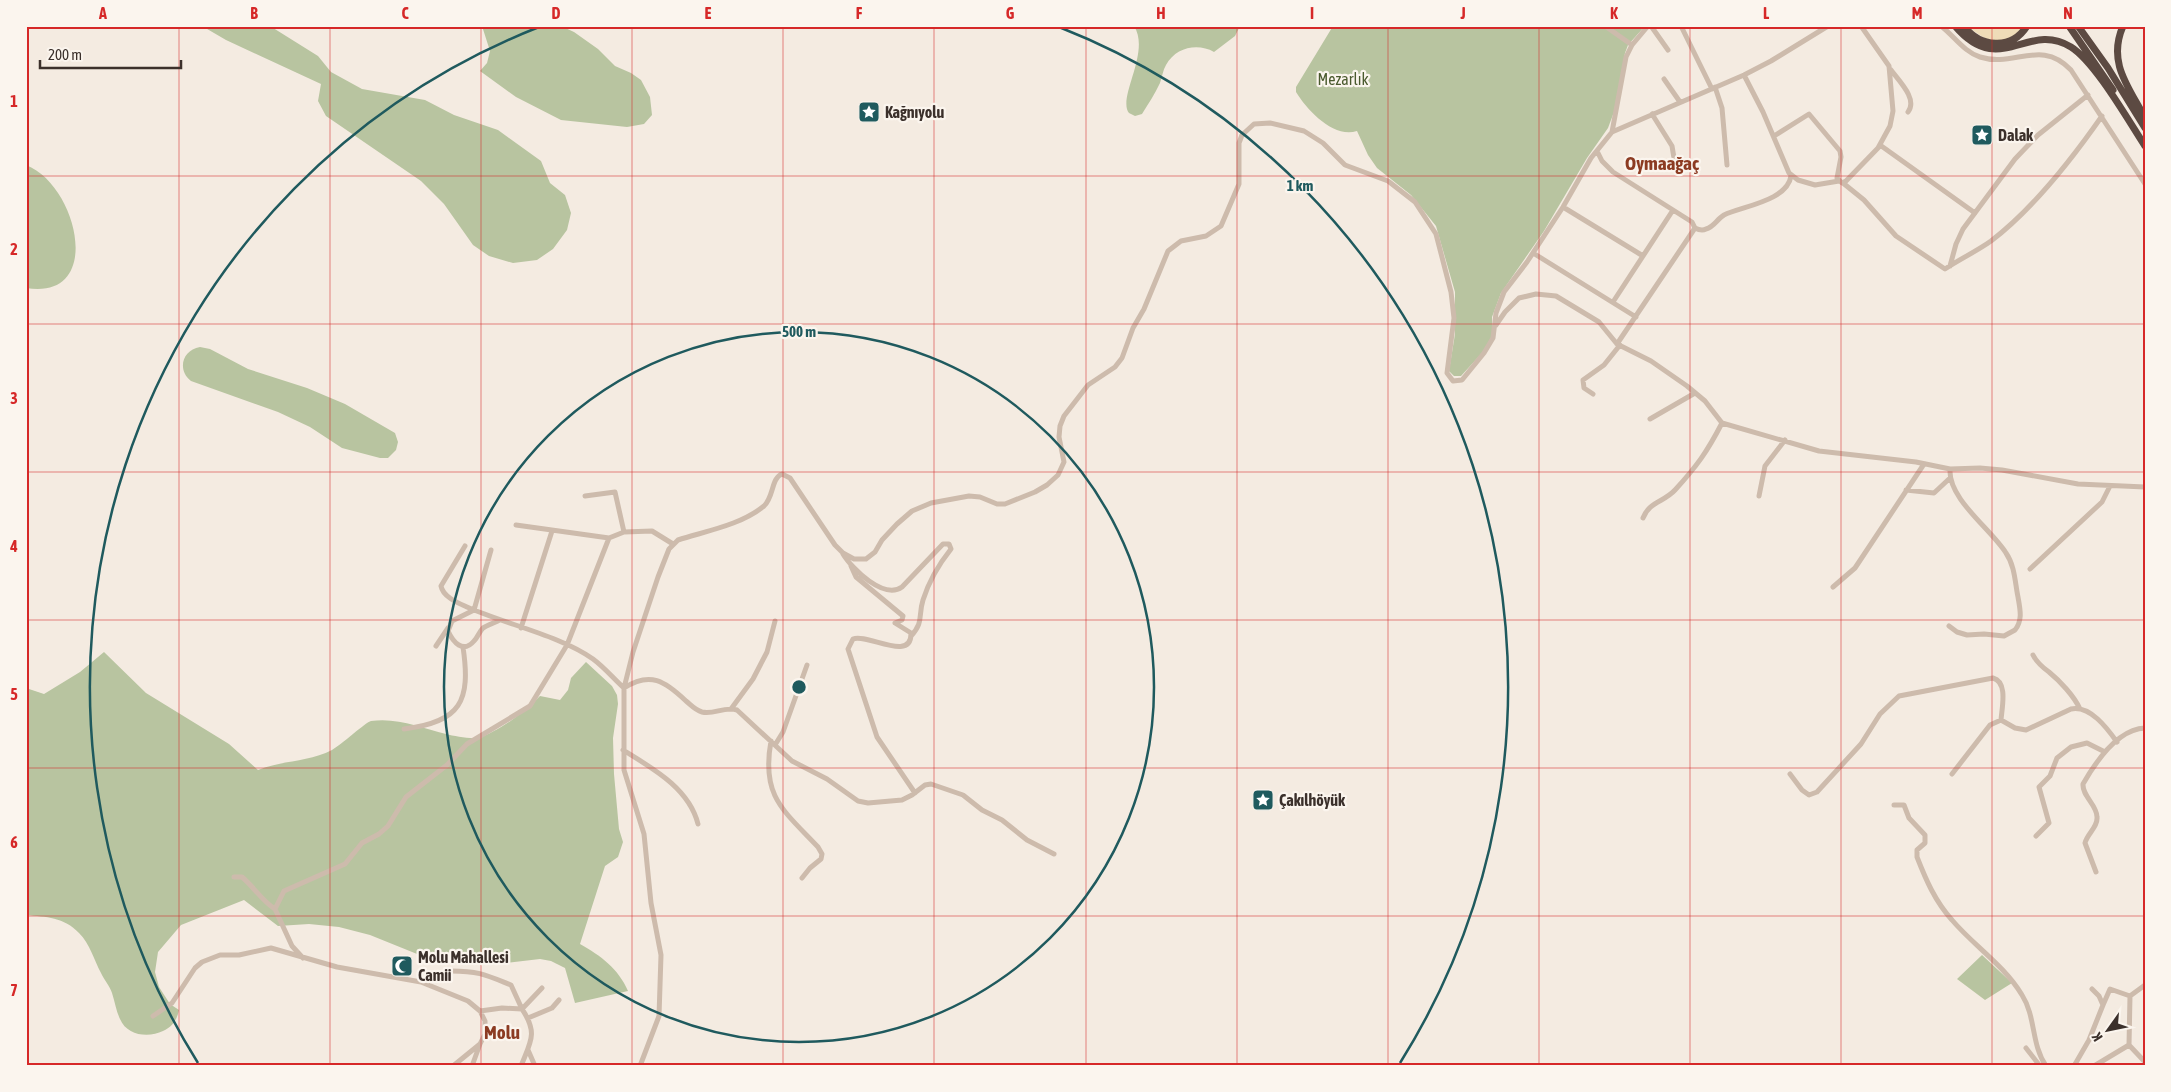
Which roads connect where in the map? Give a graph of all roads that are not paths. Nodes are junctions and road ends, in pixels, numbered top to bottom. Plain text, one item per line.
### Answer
1 (1605, 26) edge
2 (1650, 26) edge
3 (1681, 26) edge
4 (1828, 26) edge
5 (1861, 26) edge
6 (1941, 26) edge
7 (1955, 26) edge
8 (1964, 26) edge
9 (2026, 26) edge
10 (2069, 26) edge
11 (2078, 26) edge
12 (2122, 26) edge
13 (1632, 45) junction
14 (1668, 50) dead end
15 (1889, 66) junction
16 (1744, 75) junction
17 (1664, 79) dead end
18 (1714, 88) junction
19 (2088, 95) junction
20 (1680, 102) junction
21 (1908, 112) dead end
22 (1652, 114) junction
23 (2102, 116) junction
24 (2145, 118) edge
25 (2145, 128) edge
26 (1612, 132) junction
27 (1774, 136) junction
28 (1880, 145) junction
29 (2145, 145) edge
30 (1597, 151) junction
31 (1675, 164) dead end
32 (1728, 165) dead end
33 (1791, 176) junction
34 (1841, 182) junction
35 (2145, 184) edge
36 (1563, 207) junction
37 (1673, 210) junction
38 (1975, 213) junction
39 (1695, 228) junction
40 (1533, 253) junction
41 (1643, 256) junction
42 (1950, 266) junction
43 (1613, 302) junction
44 (1636, 317) junction
45 (1494, 328) junction
46 (1619, 344) junction
47 (1695, 393) junction
48 (1593, 394) dead end
49 (1650, 419) dead end
50 (1722, 423) junction
51 (1785, 440) junction
52 (1924, 464) junction
53 (1950, 469) junction
54 (1949, 478) junction
55 (2110, 486) junction
56 (2145, 486) edge
57 (1906, 490) junction
58 (585, 496) dead end
59 (1759, 496) dead end
60 (1643, 518) dead end
61 (516, 526) dead end
62 (552, 531) junction
63 (624, 532) junction
64 (609, 538) junction
65 (673, 544) junction
66 (465, 546) dead end
67 (491, 550) dead end
68 (843, 553) junction
69 (851, 566) junction
70 (2030, 569) dead end
71 (1833, 587) dead end
72 (474, 610) junction
73 (499, 621) junction
74 (775, 622) dead end
75 (1949, 626) dead end
76 (448, 627) junction
77 (521, 628) junction
78 (912, 636) junction
79 (567, 645) junction
80 (436, 646) dead end
81 (463, 647) junction
82 (2033, 655) dead end
83 (807, 665) dead end
84 (624, 688) junction
85 (731, 709) junction
86 (2080, 709) junction
87 (2001, 720) junction
88 (2145, 728) edge
89 (404, 729) dead end
90 (2117, 742) junction
91 (773, 743) junction
92 (623, 750) junction
93 (2105, 752) junction
94 (1790, 774) dead end
95 (1952, 774) dead end
96 (916, 793) junction
97 (1894, 805) dead end
98 (698, 824) dead end
99 (2036, 836) dead end
100 (1054, 854) dead end
101 (2096, 872) dead end
102 (234, 877) dead end
103 (802, 878) dead end
104 (275, 909) junction
105 (303, 958) junction
106 (451, 971) dead end
107 (2145, 984) edge
108 (542, 988) dead end
109 (2092, 989) dead end
110 (2130, 996) junction
111 (559, 1000) dead end
112 (2103, 1005) junction
113 (522, 1009) junction
114 (480, 1011) junction
115 (153, 1016) dead end
116 (528, 1018) junction
117 (480, 1044) junction
118 (2129, 1045) junction
119 (2026, 1048) dead end
120 (528, 1050) junction
121 (2145, 1062) edge
122 (453, 1066) edge
123 (472, 1066) edge
124 (521, 1066) edge
125 (535, 1066) edge
126 (640, 1066) edge
127 (2040, 1066) edge
128 (2046, 1066) edge
129 (2074, 1066) edge
130 (2094, 1066) edge

1 - 13 street
2 - 13 street
2 - 14 street
3 - 18 street
4 - 16 street
5 - 15 street
6 - 19 street
7 - 29 highway
8 - 9 highway
10 - 29 highway
11 - 25 highway
12 - 24 highway
13 - 26 street
15 - 21 street
15 - 28 street
16 - 18 street
16 - 27 street
17 - 20 street
18 - 20 street
18 - 32 street
19 - 23 street
19 - 38 street
20 - 22 street
22 - 26 street
22 - 31 street
23 - 35 street
23 - 42 street
26 - 30 street
27 - 33 street
27 - 34 street
28 - 34 street
28 - 38 street
30 - 36 street
30 - 37 street
33 - 34 street
33 - 39 street
34 - 42 street
36 - 40 street
36 - 41 street
37 - 39 street
37 - 41 street
38 - 42 street
39 - 44 street
40 - 43 street
40 - 45 street
41 - 43 street
43 - 44 street
44 - 46 street
45 - 46 street
45 - 68 street
46 - 47 street
46 - 48 street
47 - 49 street
47 - 50 street
50 - 51 street
50 - 60 street
51 - 52 street
51 - 59 street
52 - 53 street
52 - 57 street
53 - 54 street
53 - 55 street
54 - 57 street
54 - 75 street
55 - 56 street
55 - 70 street
57 - 71 street
58 - 63 street
61 - 62 street
62 - 64 street
62 - 77 street
63 - 64 street
63 - 65 street
64 - 79 street
65 - 68 street
65 - 84 street
66 - 72 street
67 - 72 street
68 - 69 street
69 - 78 street
69 - 78 street
72 - 73 street
72 - 76 street
73 - 77 street
73 - 81 street
74 - 85 street
76 - 80 street
76 - 81 street
77 - 79 street
78 - 96 street
79 - 84 street
79 - 104 street
81 - 89 street
82 - 86 street
83 - 91 street
84 - 85 street
84 - 92 street
85 - 91 street
86 - 87 street
86 - 90 street
87 - 94 street
87 - 95 street
88 - 90 street
90 - 93 street
91 - 96 street
91 - 103 street
92 - 98 street
92 - 126 street
93 - 99 street
93 - 101 street
96 - 100 street
97 - 128 street
102 - 104 street
104 - 105 street
105 - 114 street
105 - 115 street
106 - 113 street
107 - 110 street
108 - 113 street
109 - 112 street
110 - 112 street
110 - 118 street
111 - 116 street
112 - 129 street
113 - 114 street
113 - 116 street
114 - 117 street
116 - 120 street
117 - 122 street
117 - 123 street
118 - 121 street
118 - 130 street
119 - 127 street
120 - 124 street
120 - 125 street

